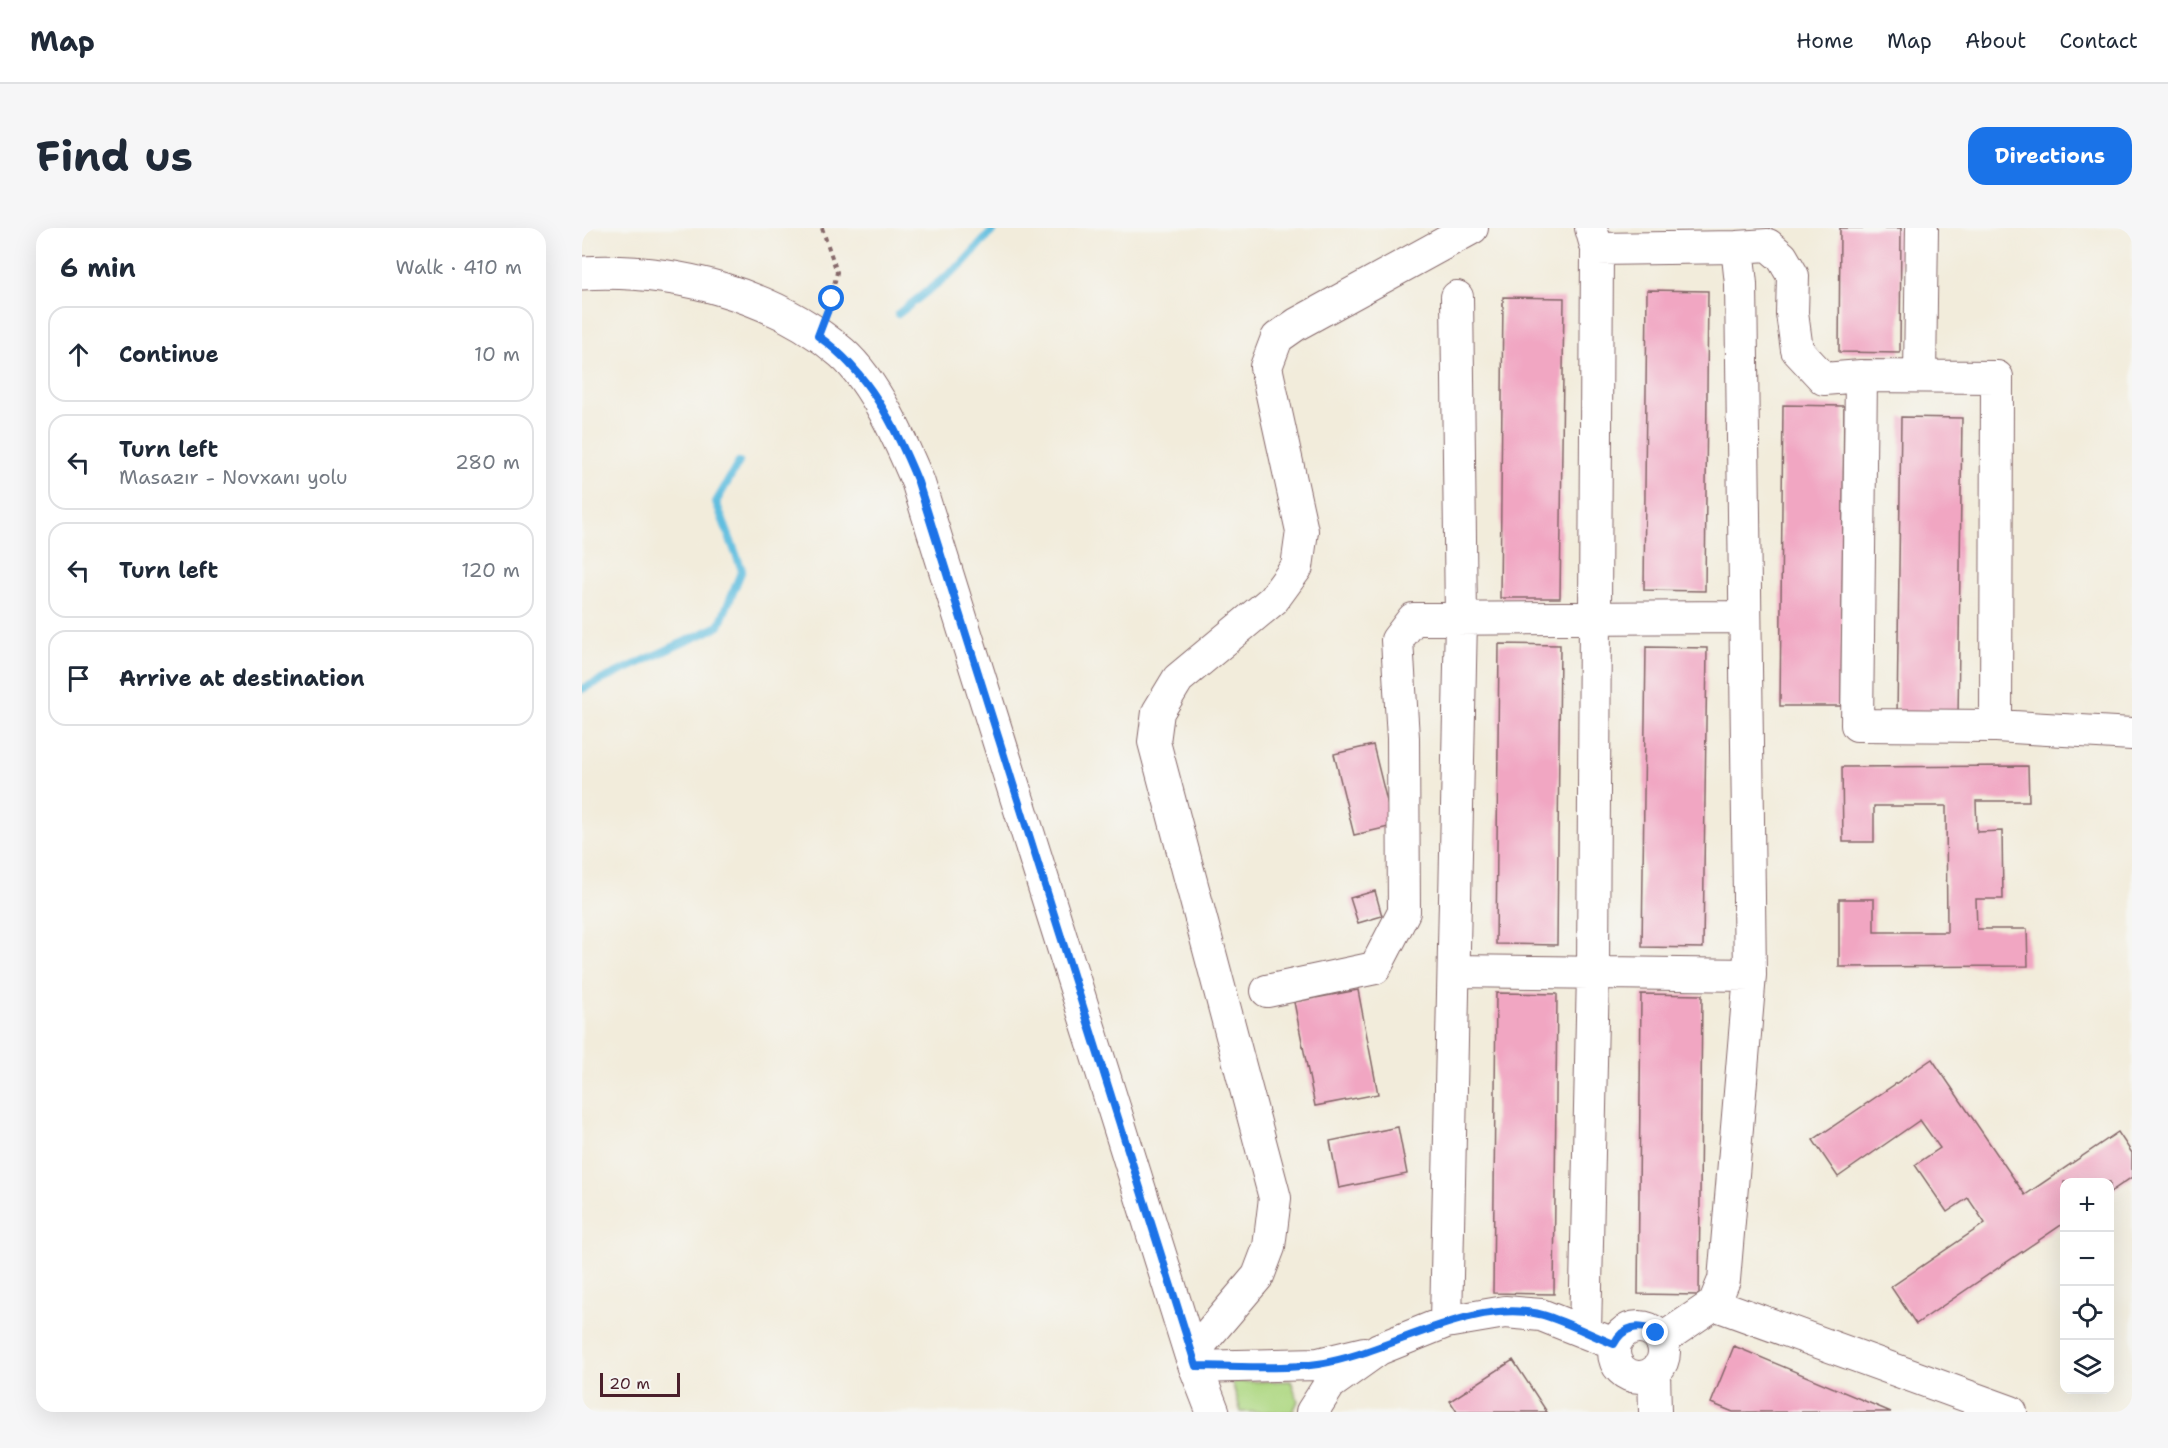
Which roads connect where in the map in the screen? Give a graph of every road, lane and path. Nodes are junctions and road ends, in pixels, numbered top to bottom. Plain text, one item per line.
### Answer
1 (822, 228) edge
2 (1472, 228) edge
3 (1922, 228) edge
4 (1594, 239) edge
5 (1737, 247) junction
6 (582, 273) edge
7 (1457, 297) dead end
8 (818, 336) junction
9 (1861, 376) junction
10 (1920, 376) junction
11 (1745, 617) junction
12 (1595, 618) junction
13 (1461, 619) junction
14 (1996, 726) junction
15 (2132, 734) edge
16 (1454, 971) junction
17 (1593, 973) junction
18 (1750, 975) junction
19 (1267, 991) dead end
20 (1714, 1304) junction
21 (1446, 1322) junction
22 (1585, 1332) junction
23 (1661, 1340) junction
24 (1614, 1344) junction
25 (1379, 1349) junction
26 (1193, 1361) junction
27 (1654, 1372) junction
28 (1214, 1412) edge
29 (1312, 1412) edge
30 (1655, 1412) edge
31 (2011, 1412) edge

1 - 8 path
2 - 26 street
3 - 10 street
4 - 5 street
4 - 12 street
5 - 9 street
5 - 11 street
6 - 8 street
7 - 13 street
8 - 26 street
9 - 10 street
9 - 14 street
10 - 14 street
11 - 12 street
11 - 18 street
12 - 13 street
12 - 17 street
13 - 16 street
13 - 19 street
14 - 15 street
16 - 17 street
16 - 21 street
17 - 18 street
17 - 22 street
18 - 20 street
20 - 23 street
20 - 31 street
21 - 22 street
21 - 25 street
22 - 24 street
23 - 24 street
23 - 27 street
24 - 27 street
25 - 26 street
25 - 29 street
26 - 28 street
27 - 30 street

